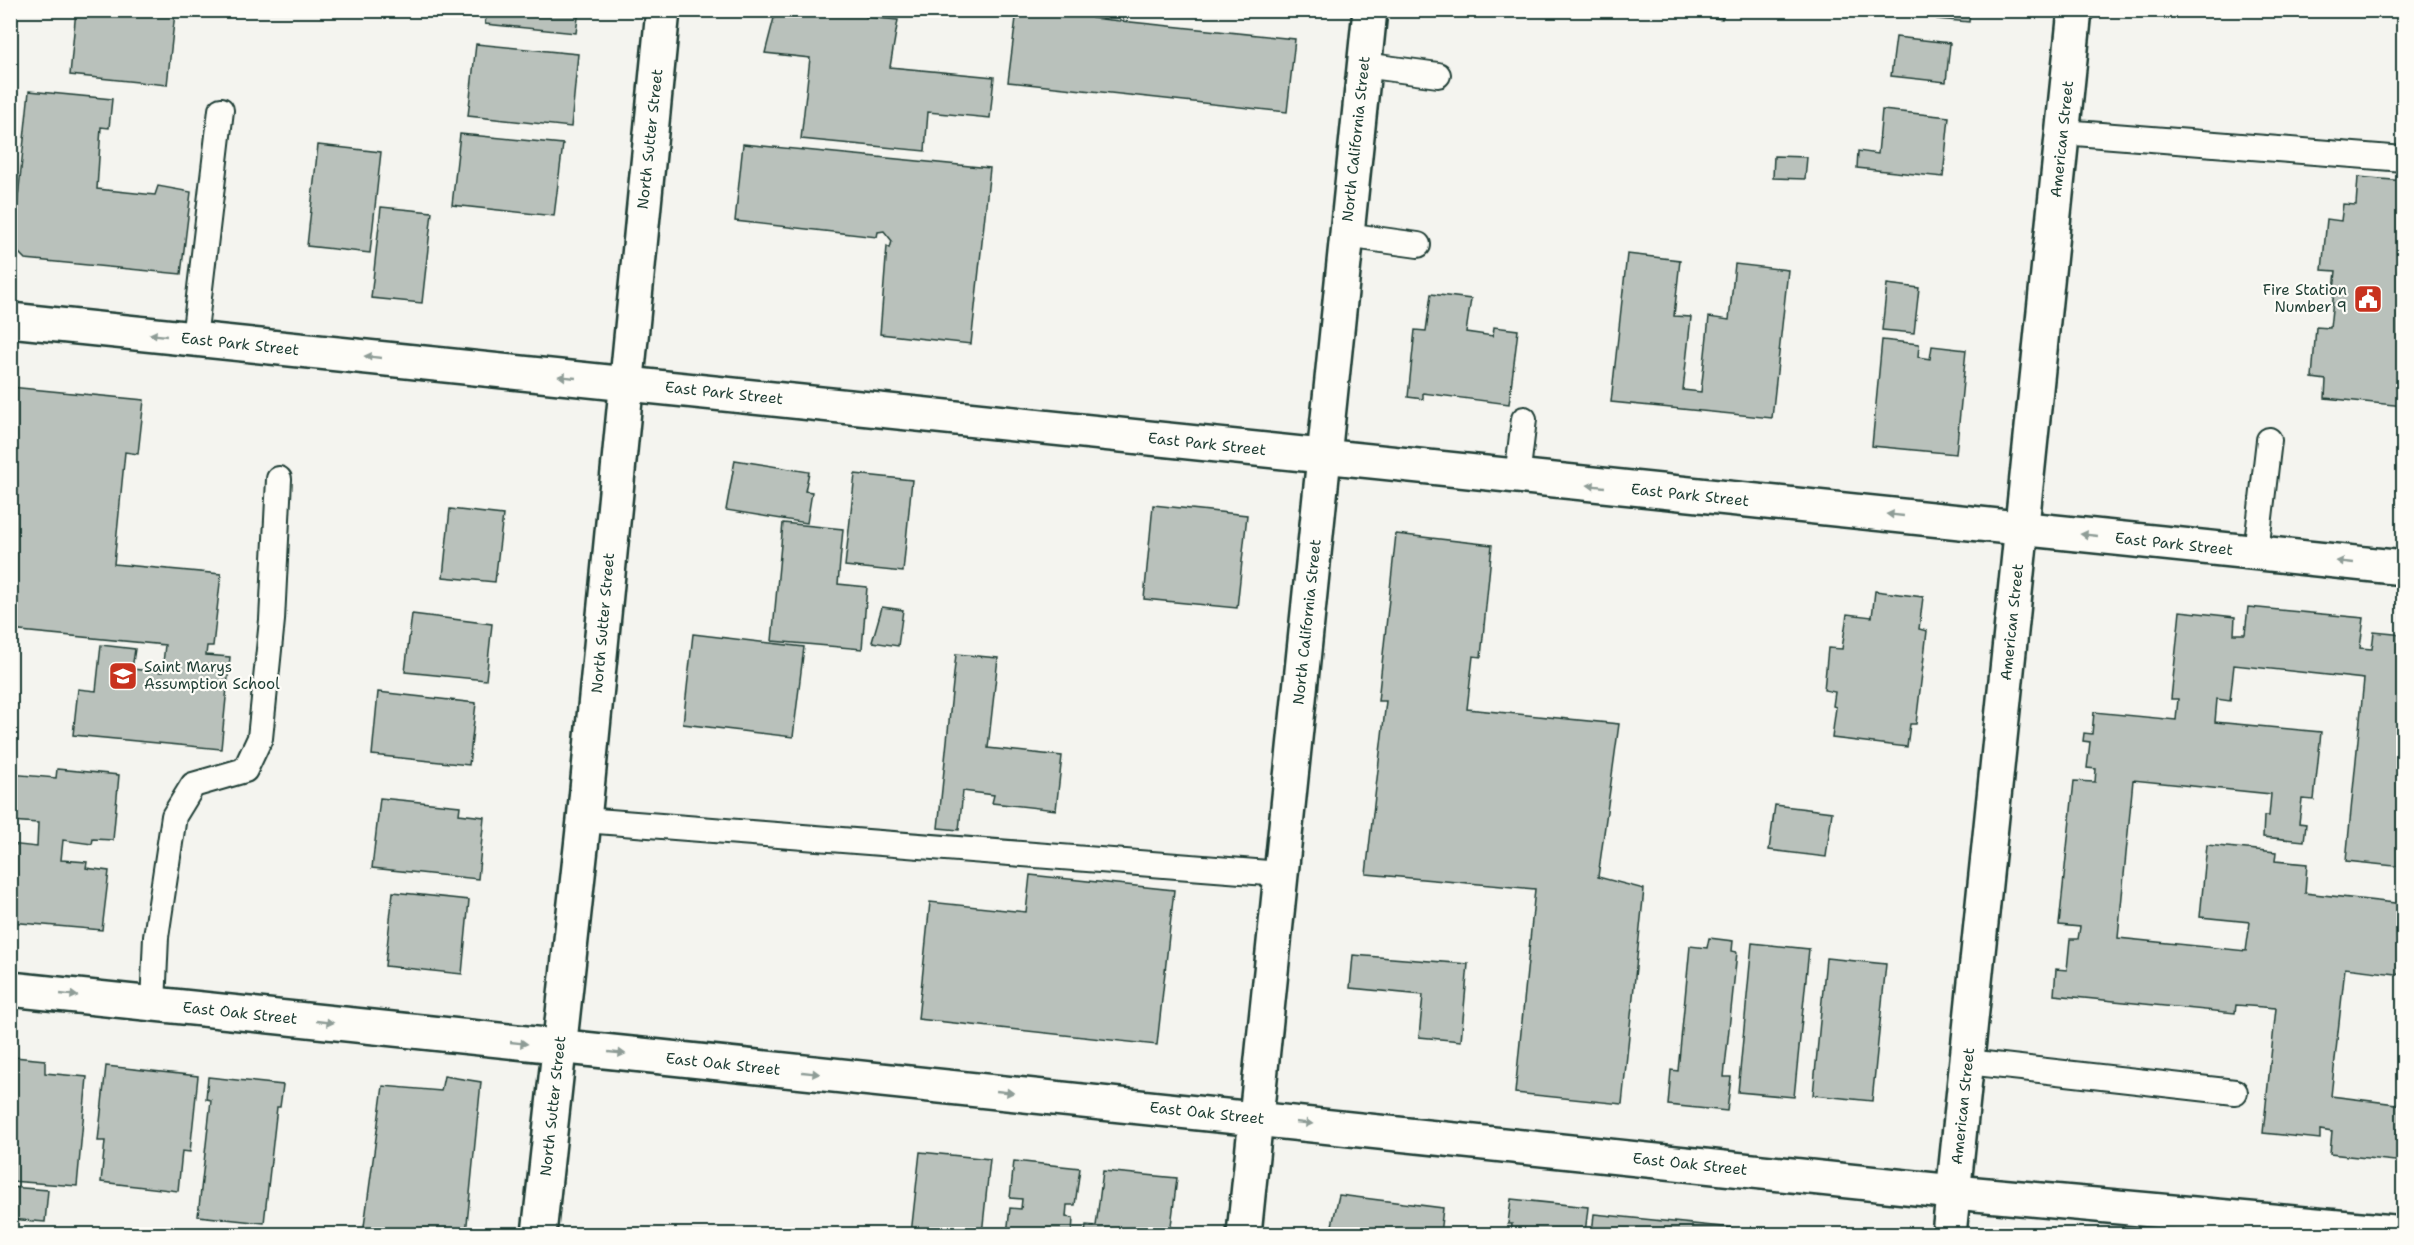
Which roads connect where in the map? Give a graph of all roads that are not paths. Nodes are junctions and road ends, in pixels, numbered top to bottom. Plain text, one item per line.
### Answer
1 (663, 10) edge
2 (1370, 10) edge
3 (2075, 10) edge
4 (1364, 65) junction
5 (1438, 75) dead end
6 (221, 110) dead end
7 (2062, 132) junction
8 (2403, 159) edge
9 (1346, 235) junction
10 (1418, 245) dead end
11 (10, 320) edge
12 (194, 339) junction
13 (625, 383) junction
14 (1524, 419) dead end
15 (2270, 440) dead end
16 (1324, 456) junction
17 (1517, 478) junction
18 (279, 479) dead end
19 (2022, 528) junction
20 (2256, 552) junction
21 (2403, 568) edge
22 (584, 820) junction
23 (1281, 874) junction
24 (10, 989) edge
25 (153, 1004) junction
26 (559, 1047) junction
27 (1967, 1062) junction
28 (2235, 1092) dead end
29 (1256, 1118) junction
30 (1954, 1192) junction
31 (2403, 1233) edge
32 (539, 1234) edge
33 (1244, 1234) edge
34 (1949, 1234) edge

1 - 13 street, North Sutter Street
2 - 4 street, North California Street
3 - 7 street, American Street
4 - 5 lane
4 - 9 street, North California Street
6 - 12 lane
7 - 8 lane
7 - 19 street, American Street
9 - 10 lane
9 - 16 street, North California Street
12 -> 11 street, East Park Street
13 -> 12 street, East Park Street
13 - 16 street, East Park Street
13 - 22 street, North Sutter Street
14 - 17 lane
15 - 20 lane
16 - 17 street, East Park Street
16 - 23 street, North California Street
19 -> 17 street, East Park Street
18 - 25 lane
20 -> 19 street, East Park Street
19 - 27 street, American Street
21 -> 20 street, East Park Street
22 - 23 lane
22 - 26 street, North Sutter Street
23 - 29 street, North California Street
24 -> 25 street, East Oak Street
25 -> 26 street, East Oak Street
26 -> 29 street, East Oak Street
26 - 32 street, North Sutter Street
27 - 28 lane
27 - 30 street, American Street
29 -> 30 street, East Oak Street
29 - 33 street, North California Street
30 - 31 street, East Oak Street
30 - 34 street, American Street

